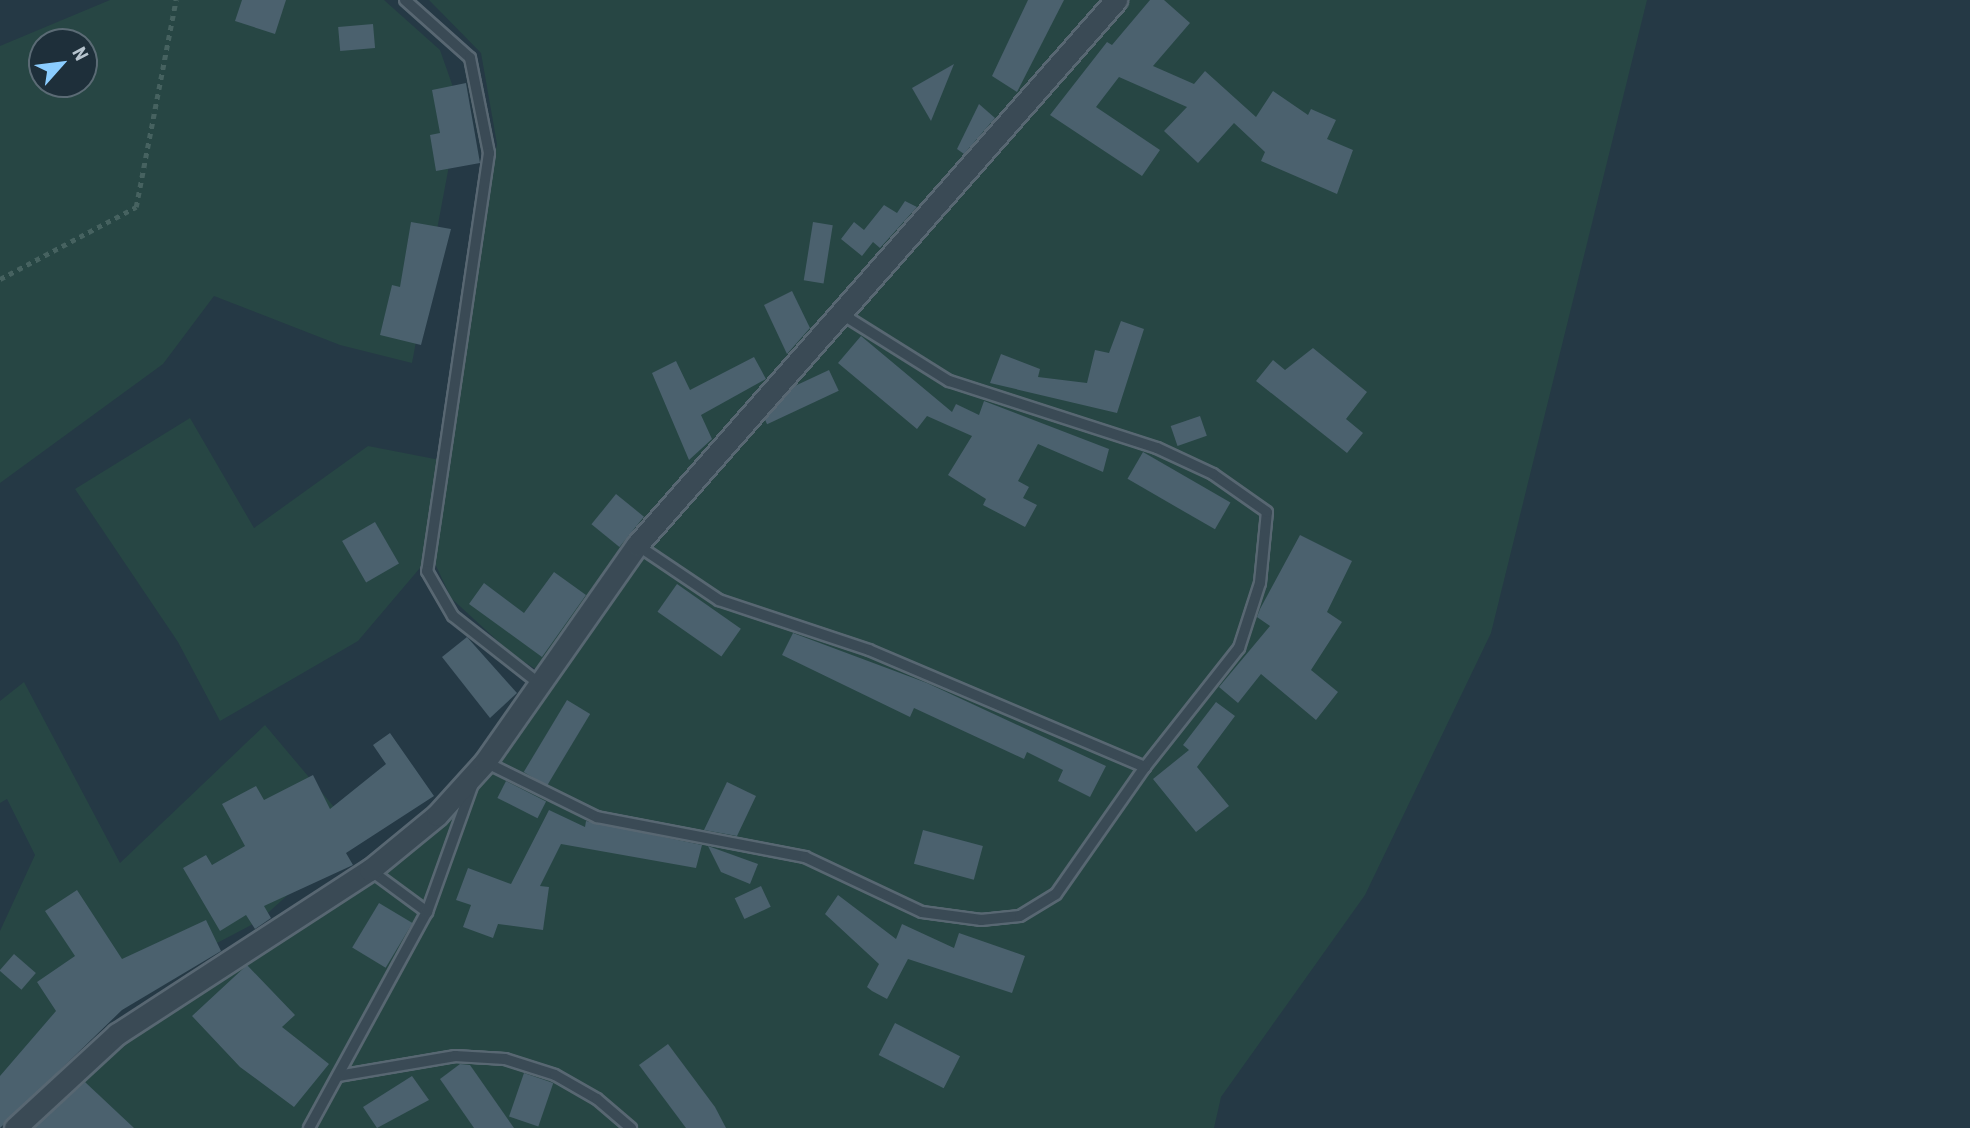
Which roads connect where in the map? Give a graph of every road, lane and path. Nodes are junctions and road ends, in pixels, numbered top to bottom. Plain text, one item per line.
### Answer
1 (176, 0) edge
2 (405, 0) edge
3 (1115, 0) edge
4 (0, 279) edge
5 (840, 313) junction
6 (637, 545) junction
7 (541, 685) junction
8 (481, 767) junction
9 (1145, 767) junction
10 (370, 870) junction
11 (427, 912) junction
12 (338, 1076) junction
13 (15, 1128) edge
14 (309, 1128) edge
15 (631, 1128) edge

1 - 4 path
2 - 7 lane
3 - 5 street
5 - 6 street
5 - 9 lane
6 - 7 street
6 - 9 lane
7 - 8 street
8 - 9 lane
8 - 10 street
8 - 11 lane
10 - 11 lane
10 - 13 street
11 - 12 lane
12 - 14 lane
12 - 15 lane

